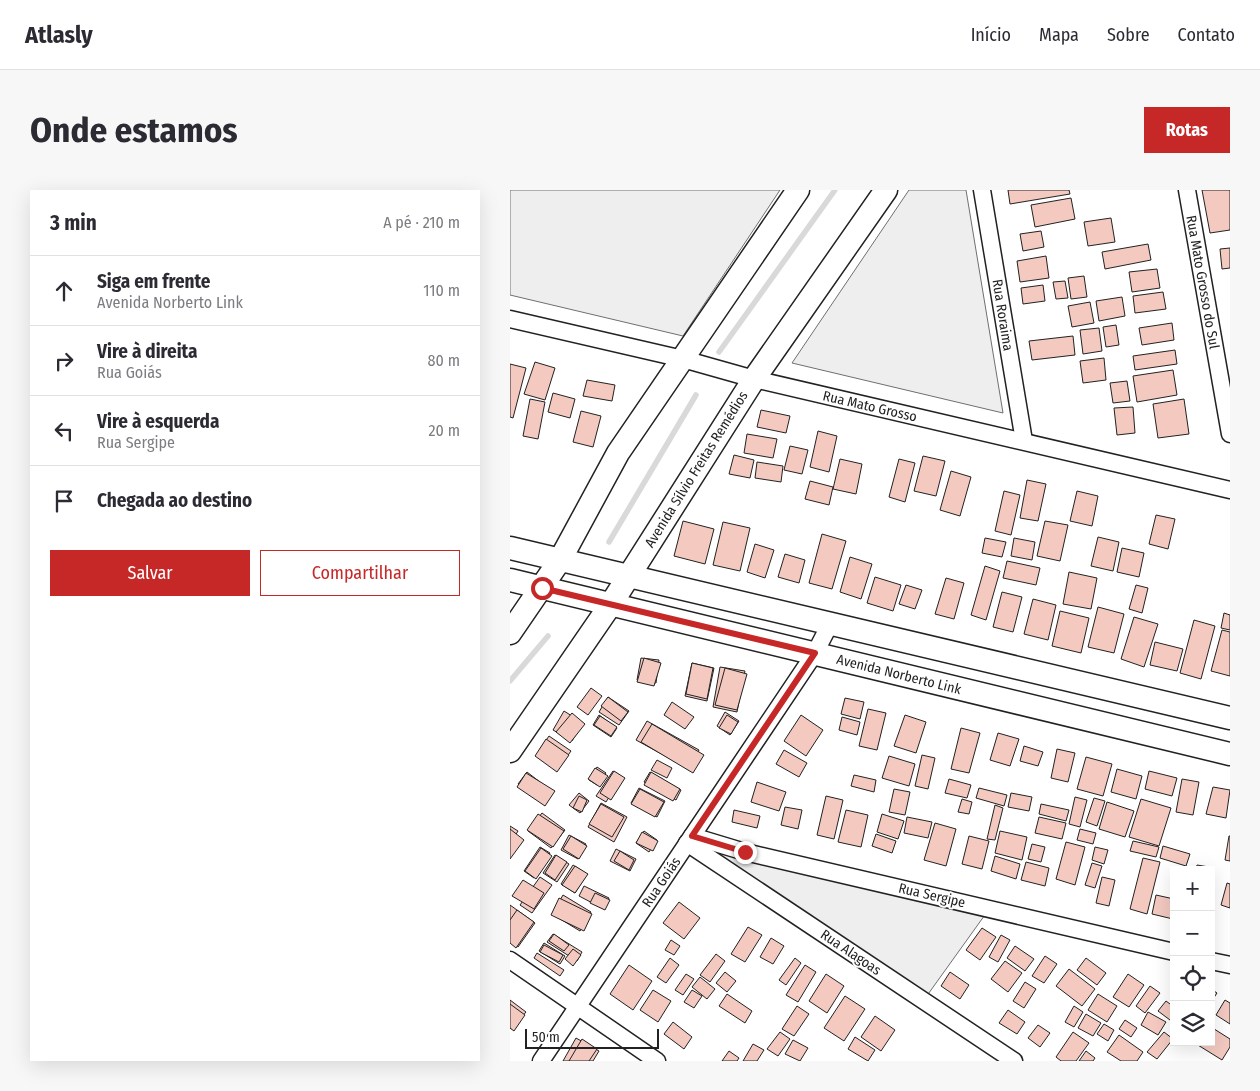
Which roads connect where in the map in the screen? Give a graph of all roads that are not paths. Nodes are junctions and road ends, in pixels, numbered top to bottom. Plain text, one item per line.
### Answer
1 (798, 190) edge
2 (886, 190) edge
3 (982, 190) edge
4 (1187, 190) edge
5 (510, 319) edge
6 (683, 359) junction
7 (754, 379) junction
8 (1230, 434) edge
9 (1024, 441) junction
10 (1230, 490) edge
11 (510, 548) edge
12 (560, 560) junction
13 (629, 576) junction
14 (510, 580) edge
15 (542, 588) junction
16 (611, 604) junction
17 (830, 624) junction
18 (510, 633) edge
19 (815, 653) junction
20 (1124, 693) junction
21 (1230, 718) edge
22 (1114, 726) junction
23 (510, 751) edge
24 (1230, 754) edge
25 (690, 839) junction
26 (1170, 951) edge
27 (510, 960) edge
28 (1215, 962) edge
29 (1230, 965) edge
30 (578, 1007) junction
31 (540, 1061) edge
32 (658, 1061) edge
33 (1014, 1061) edge

1 - 6 street
2 - 7 street, Avenida Sílvio Freitas Remédios
3 - 9 street, Rua Roraima
4 - 8 street, Rua Mato Grosso do Sul
5 - 6 street, Rua Mato Grosso
6 - 7 street, Rua Mato Grosso
6 - 12 street
7 - 9 street, Rua Mato Grosso
7 - 13 street, Avenida Sílvio Freitas Remédios
9 - 10 street, Rua Mato Grosso
11 - 12 street
12 - 13 street
12 - 15 street
13 - 16 street, Avenida Sílvio Freitas Remédios
13 - 17 street
14 - 15 street, Avenida Norberto Link
15 - 16 street, Avenida Norberto Link
15 - 18 street
16 - 19 street, Avenida Norberto Link
16 - 23 street, Avenida Sílvio Freitas Remédios
17 - 19 street, Rua Goiás
17 - 20 street
19 - 22 street, Avenida Norberto Link
19 - 25 street, Rua Goiás
20 - 21 street
20 - 22 street
22 - 24 street, Avenida Norberto Link
25 - 26 street, Rua Sergipe
25 - 30 street, Rua Goiás
25 - 33 street, Rua Alagoas
27 - 30 street
28 - 29 street
30 - 31 street, Rua Goiás
30 - 32 street

